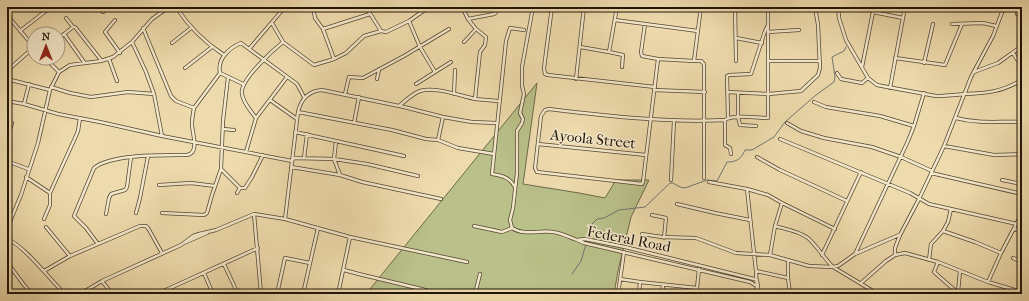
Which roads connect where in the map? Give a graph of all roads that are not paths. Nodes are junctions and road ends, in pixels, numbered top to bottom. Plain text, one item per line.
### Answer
1 (51, 7) edge
2 (96, 7) edge
3 (107, 7) edge
4 (176, 7) edge
5 (285, 7) edge
6 (319, 7) edge
7 (366, 7) edge
8 (429, 7) edge
9 (462, 7) edge
10 (496, 7) edge
11 (532, 7) edge
12 (552, 7) edge
13 (584, 7) edge
14 (617, 7) edge
15 (701, 7) edge
16 (735, 7) edge
17 (768, 7) edge
18 (815, 7) edge
19 (838, 7) edge
20 (874, 7) edge
21 (905, 7) edge
22 (1004, 7) edge
23 (1021, 7) edge
24 (166, 8) edge
25 (313, 8) edge
26 (873, 12) junction
27 (7, 13) edge
28 (370, 14) junction
29 (1017, 14) dead end
30 (66, 18) dead end
31 (903, 18) junction
32 (468, 19) junction
33 (115, 20) dead end
34 (615, 20) junction
35 (12, 21) junction
36 (409, 21) junction
37 (272, 23) junction
38 (645, 24) junction
39 (933, 24) dead end
40 (952, 24) dead end
41 (962, 24) junction
42 (768, 25) junction
43 (7, 26) edge
44 (996, 26) junction
45 (73, 27) junction
46 (143, 28) junction
47 (191, 28) junction
48 (323, 29) junction
49 (449, 29) dead end
50 (476, 29) junction
51 (524, 30) dead end
52 (799, 30) dead end
53 (20, 31) junction
54 (381, 31) junction
55 (698, 31) junction
56 (66, 32) edge
57 (768, 32) junction
58 (66, 37) edge
59 (26, 38) edge
60 (736, 38) junction
61 (132, 42) junction
62 (283, 42) junction
63 (464, 42) dead end
64 (172, 43) dead end
65 (762, 43) junction
66 (420, 46) junction
67 (1022, 46) edge
68 (212, 47) junction
69 (580, 47) junction
70 (249, 49) junction
71 (609, 52) junction
72 (120, 53) junction
73 (1013, 53) junction
74 (26, 54) edge
75 (224, 55) junction
76 (895, 58) junction
77 (109, 59) junction
78 (334, 59) junction
79 (658, 59) junction
80 (262, 60) junction
81 (101, 61) junction
82 (694, 61) junction
83 (768, 61) junction
84 (820, 61) junction
85 (84, 62) junction
86 (451, 62) dead end
87 (736, 62) dead end
88 (924, 62) junction
89 (1018, 62) dead end
90 (53, 66) edge
91 (622, 67) dead end
92 (185, 68) dead end
93 (862, 68) junction
94 (379, 70) junction
95 (456, 70) dead end
96 (7, 71) edge
97 (59, 72) junction
98 (435, 72) junction
99 (974, 72) junction
100 (220, 73) junction
101 (837, 73) dead end
102 (228, 77) junction
103 (287, 77) junction
104 (868, 78) junction
105 (7, 79) edge
106 (378, 79) dead end
107 (576, 79) junction
108 (117, 80) dead end
109 (1022, 80) edge
110 (29, 84) junction
111 (243, 84) junction
112 (416, 84) dead end
113 (50, 88) junction
114 (890, 88) junction
115 (655, 89) junction
116 (705, 92) junction
117 (727, 92) junction
118 (738, 93) junction
119 (924, 93) junction
120 (154, 94) junction
121 (346, 94) junction
122 (454, 94) junction
123 (769, 94) junction
124 (965, 94) junction
125 (304, 97) junction
126 (359, 97) junction
127 (408, 98) junction
128 (475, 99) junction
129 (270, 100) junction
130 (7, 101) edge
131 (498, 101) junction
132 (814, 102) dead end
133 (24, 104) junction
134 (399, 106) junction
135 (194, 108) junction
136 (410, 108) junction
137 (44, 110) junction
138 (298, 112) junction
139 (443, 117) junction
140 (738, 117) junction
141 (80, 118) junction
142 (256, 118) junction
143 (956, 118) junction
144 (297, 119) junction
145 (726, 119) junction
146 (651, 120) junction
147 (674, 121) junction
148 (705, 121) junction
149 (1022, 122) edge
150 (12, 123) dead end
151 (354, 123) junction
152 (497, 123) junction
153 (787, 123) dead end
154 (756, 126) dead end
155 (914, 126) junction
156 (223, 129) junction
157 (234, 130) dead end
158 (295, 132) junction
159 (307, 134) junction
160 (162, 136) junction
161 (780, 139) dead end
162 (7, 140) edge
163 (438, 140) junction
164 (336, 141) junction
165 (194, 143) junction
166 (538, 144) junction
167 (944, 146) junction
168 (222, 147) junction
169 (246, 152) junction
170 (494, 154) junction
171 (731, 154) dead end
172 (1022, 154) edge
173 (264, 155) junction
174 (646, 155) junction
175 (148, 156) junction
176 (404, 156) dead end
177 (131, 157) junction
178 (757, 157) dead end
179 (900, 157) junction
180 (304, 158) junction
181 (334, 159) junction
182 (292, 160) junction
183 (7, 161) edge
184 (291, 167) junction
185 (28, 169) junction
186 (221, 169) junction
187 (861, 172) junction
188 (932, 172) junction
189 (340, 174) junction
190 (418, 176) dead end
191 (26, 177) junction
192 (704, 178) dead end
193 (672, 180) dead end
194 (1002, 180) dead end
195 (709, 182) dead end
196 (1022, 184) edge
197 (160, 185) dead end
198 (888, 185) junction
199 (215, 186) junction
200 (515, 187) junction
201 (240, 188) junction
202 (747, 189) junction
203 (50, 193) junction
204 (236, 193) dead end
205 (1022, 194) edge
206 (441, 199) dead end
207 (919, 199) junction
208 (847, 201) junction
209 (782, 203) junction
210 (677, 204) dead end
211 (951, 209) junction
212 (136, 213) dead end
213 (162, 213) dead end
214 (106, 214) dead end
215 (254, 214) junction
216 (652, 215) dead end
217 (1022, 215) edge
218 (44, 219) dead end
219 (285, 219) junction
220 (750, 220) junction
221 (1017, 224) junction
222 (474, 226) dead end
223 (775, 226) junction
224 (46, 227) dead end
225 (318, 228) junction
226 (512, 228) junction
227 (7, 229) edge
228 (835, 229) junction
229 (1014, 229) junction
230 (943, 231) junction
231 (1022, 231) edge
232 (642, 234) dead end
233 (900, 235) junction
234 (350, 237) junction
235 (664, 238) junction
236 (7, 239) edge
237 (577, 240) junction
238 (98, 244) junction
239 (258, 248) junction
240 (624, 252) junction
241 (162, 253) junction
242 (1001, 253) junction
243 (754, 254) junction
244 (855, 254) junction
245 (770, 255) junction
246 (822, 255) junction
247 (895, 255) junction
248 (70, 256) junction
249 (1013, 258) dead end
250 (929, 260) junction
251 (788, 261) junction
252 (7, 262) edge
253 (466, 262) dead end
254 (938, 262) junction
255 (1022, 262) edge
256 (310, 263) junction
257 (224, 264) junction
258 (700, 266) junction
259 (833, 267) junction
260 (344, 270) junction
261 (699, 270) junction
262 (44, 271) junction
263 (756, 271) junction
264 (960, 271) junction
265 (204, 273) junction
266 (480, 274) dead end
267 (788, 278) junction
268 (620, 279) junction
269 (756, 280) junction
270 (102, 281) junction
271 (640, 282) junction
272 (988, 282) junction
273 (861, 283) junction
274 (663, 285) junction
275 (755, 285) junction
276 (697, 288) junction
277 (1010, 289) junction
278 (726, 292) dead end
279 (1022, 292) edge
280 (32, 294) edge
281 (65, 294) edge
282 (80, 294) edge
283 (112, 294) edge
284 (156, 294) edge
285 (213, 294) edge
286 (238, 294) edge
287 (261, 294) edge
288 (277, 294) edge
289 (303, 294) edge
290 (338, 294) edge
291 (440, 294) edge
292 (475, 294) edge
293 (618, 294) edge
294 (639, 294) edge
295 (662, 294) edge
296 (698, 294) edge
297 (721, 294) edge
298 (758, 294) edge
299 (790, 294) edge
300 (878, 294) edge
301 (958, 294) edge
302 (1008, 294) edge

1 - 53 street
2 - 3 street
4 - 47 street
5 - 37 street
6 - 25 street
7 - 28 street
8 - 36 street
9 - 32 street
10 - 32 street
11 - 200 street
12 - 107 street
13 - 69 street
14 - 34 street
15 - 55 street
16 - 60 street
17 - 42 street
18 - 84 street
19 - 93 street
20 - 26 street
21 - 31 street
22 - 44 street
23 - 29 street
24 - 46 street
25 - 48 street
26 - 31 street
26 - 93 street
27 - 35 street
28 - 48 street
28 - 54 street
30 - 45 street
31 - 76 street
32 - 50 street
33 - 72 street
34 - 38 street
34 - 71 street
35 - 43 street
35 - 53 street
36 - 54 street
36 - 66 street
37 - 62 street
37 - 70 street
38 - 55 street
38 - 79 street
39 - 88 street
40 - 41 street
41 - 44 street
41 - 88 street
42 - 57 street
42 - 65 street
44 - 99 street
45 - 56 street
45 - 81 street
46 - 61 street
46 - 135 street
47 - 64 street
47 - 68 street
48 - 78 street
49 - 66 street
50 - 63 street
50 - 128 street
51 - 131 street
52 - 57 street
53 - 59 street
54 - 78 street
55 - 82 street
57 - 83 street
58 - 85 street
60 - 65 street
60 - 87 street
61 - 72 street
61 - 120 street
62 - 78 street
62 - 80 street
65 - 117 street
66 - 94 street
66 - 98 street
67 - 73 street
68 - 75 street
68 - 92 street
69 - 71 street
69 - 107 street
70 - 75 street
70 - 80 street
71 - 91 street
72 - 77 street
73 - 89 street
73 - 99 street
74 - 96 street
75 - 100 street
76 - 88 street
76 - 114 street
77 - 81 street
77 - 108 street
79 - 82 street
79 - 115 street
80 - 103 street
80 - 111 street
81 - 85 street
82 - 116 street
83 - 84 street
83 - 123 street
84 - 123 street
85 - 97 street
86 - 98 street
90 - 97 street
93 - 104 street
94 - 106 street
94 - 121 street
95 - 122 street
97 - 113 street
98 - 112 street
99 - 124 street
100 - 102 street
100 - 135 street
101 - 104 street
102 - 111 street
102 - 156 street
103 - 125 street
103 - 129 street
104 - 114 street
105 - 110 street
107 - 115 street
109 - 124 street
110 - 113 street
110 - 133 street
111 - 142 street
113 - 120 street
113 - 137 street
114 - 119 street
115 - 116 street
115 - 146 street
116 - 148 street
117 - 118 street
117 - 145 street
118 - 123 street
118 - 140 street
119 - 124 street
119 - 155 street
120 - 160 street
121 - 125 street
121 - 126 street
122 - 127 street
122 - 128 street
123 - 140 street
124 - 143 street
125 - 138 street
126 - 134 street
126 - 151 street
127 - 134 street
127 - 136 street
128 - 131 street
129 - 142 street
129 - 144 street
130 - 133 street
131 - 152 street
132 - 155 street
133 - 137 street
134 - 136 street
135 - 165 street
136 - 139 street
137 - 141 street
137 - 185 street
138 - 144 street
138 - 151 street
139 - 152 street
139 - 163 street
140 - 145 street
140 - 154 street
141 - 160 street
141 - 203 street
142 - 169 street
143 - 149 street
143 - 167 street
144 - 158 street
145 - 148 street
145 - 171 street
146 - 147 street
146 - 166 street
146 - 174 street
147 - 148 street
147 - 193 street
148 - 192 street
150 - 162 street
151 - 163 street
152 - 170 street
153 - 179 street
155 - 179 street
156 - 157 street
156 - 168 street
158 - 159 street
158 - 182 street
159 - 164 street
159 - 180 street
160 - 165 street
161 - 187 street
163 - 170 street
164 - 176 street
164 - 181 street
165 - 168 street
165 - 175 street
166 - 174 street, Ayoola Street
166 - 174 street
167 - 172 street
167 - 188 street
168 - 169 street
168 - 186 street
169 - 173 street
170 - 200 street
173 - 182 street
173 - 201 street
175 - 177 street
175 - 212 street
177 - 214 street
177 - 238 street
178 - 208 street
179 - 188 street
179 - 198 street
180 - 181 street
180 - 182 street
181 - 189 street
181 - 190 street
182 - 184 street
183 - 185 street
184 - 189 street
184 - 219 street
185 - 191 street
186 - 199 street
186 - 201 street
187 - 198 street
187 - 208 street
188 - 205 street
188 - 207 street
189 - 206 street
191 - 203 street
191 - 227 street
194 - 196 street
195 - 202 street
197 - 199 street
198 - 207 street
198 - 244 street
199 - 213 street
200 - 226 street
201 - 204 street
202 - 209 street
202 - 220 street
203 - 218 street
207 - 211 street
207 - 233 street
208 - 228 street
209 - 223 street
209 - 228 street
210 - 220 street
211 - 221 street
211 - 230 street
215 - 219 street
215 - 239 street
215 - 241 street
216 - 235 street
217 - 221 street
219 - 225 street
220 - 243 street
221 - 229 street
222 - 226 street
223 - 245 street
223 - 246 street
224 - 248 street
225 - 234 street
225 - 256 street
226 - 237 street
228 - 246 street
229 - 231 street
229 - 242 street
230 - 242 street
230 - 250 street
232 - 235 street
233 - 244 street
233 - 247 street
234 - 253 street
234 - 260 street
235 - 243 street
236 - 262 street
237 - 240 street, Federal Road
237 - 258 street, Federal Road
238 - 241 street
238 - 248 street
239 - 257 street
239 - 287 street
240 - 261 street, Federal Road
240 - 268 street
241 - 270 street
242 - 272 street
243 - 245 street
243 - 263 street
244 - 259 street
245 - 251 street
246 - 259 street
247 - 250 street
247 - 273 street
248 - 262 street
249 - 255 street
250 - 254 street
251 - 259 street
251 - 267 street
252 - 280 street
254 - 264 street
254 - 301 street
256 - 288 street
256 - 289 street
257 - 265 street
257 - 286 street
258 - 261 street
258 - 269 street, Federal Road
259 - 273 street
260 - 290 street
260 - 291 street
261 - 275 street, Federal Road
261 - 276 street
262 - 281 street
263 - 267 street
263 - 269 street
264 - 272 street
264 - 301 street
265 - 284 street
265 - 285 street
266 - 292 street
267 - 299 street
268 - 271 street
268 - 293 street
269 - 275 street
269 - 298 street
270 - 282 street
270 - 283 street
271 - 274 street
271 - 294 street
272 - 277 street
273 - 300 street
274 - 276 street
274 - 295 street
275 - 298 street
276 - 296 street
277 - 279 street
277 - 302 street
278 - 297 street

